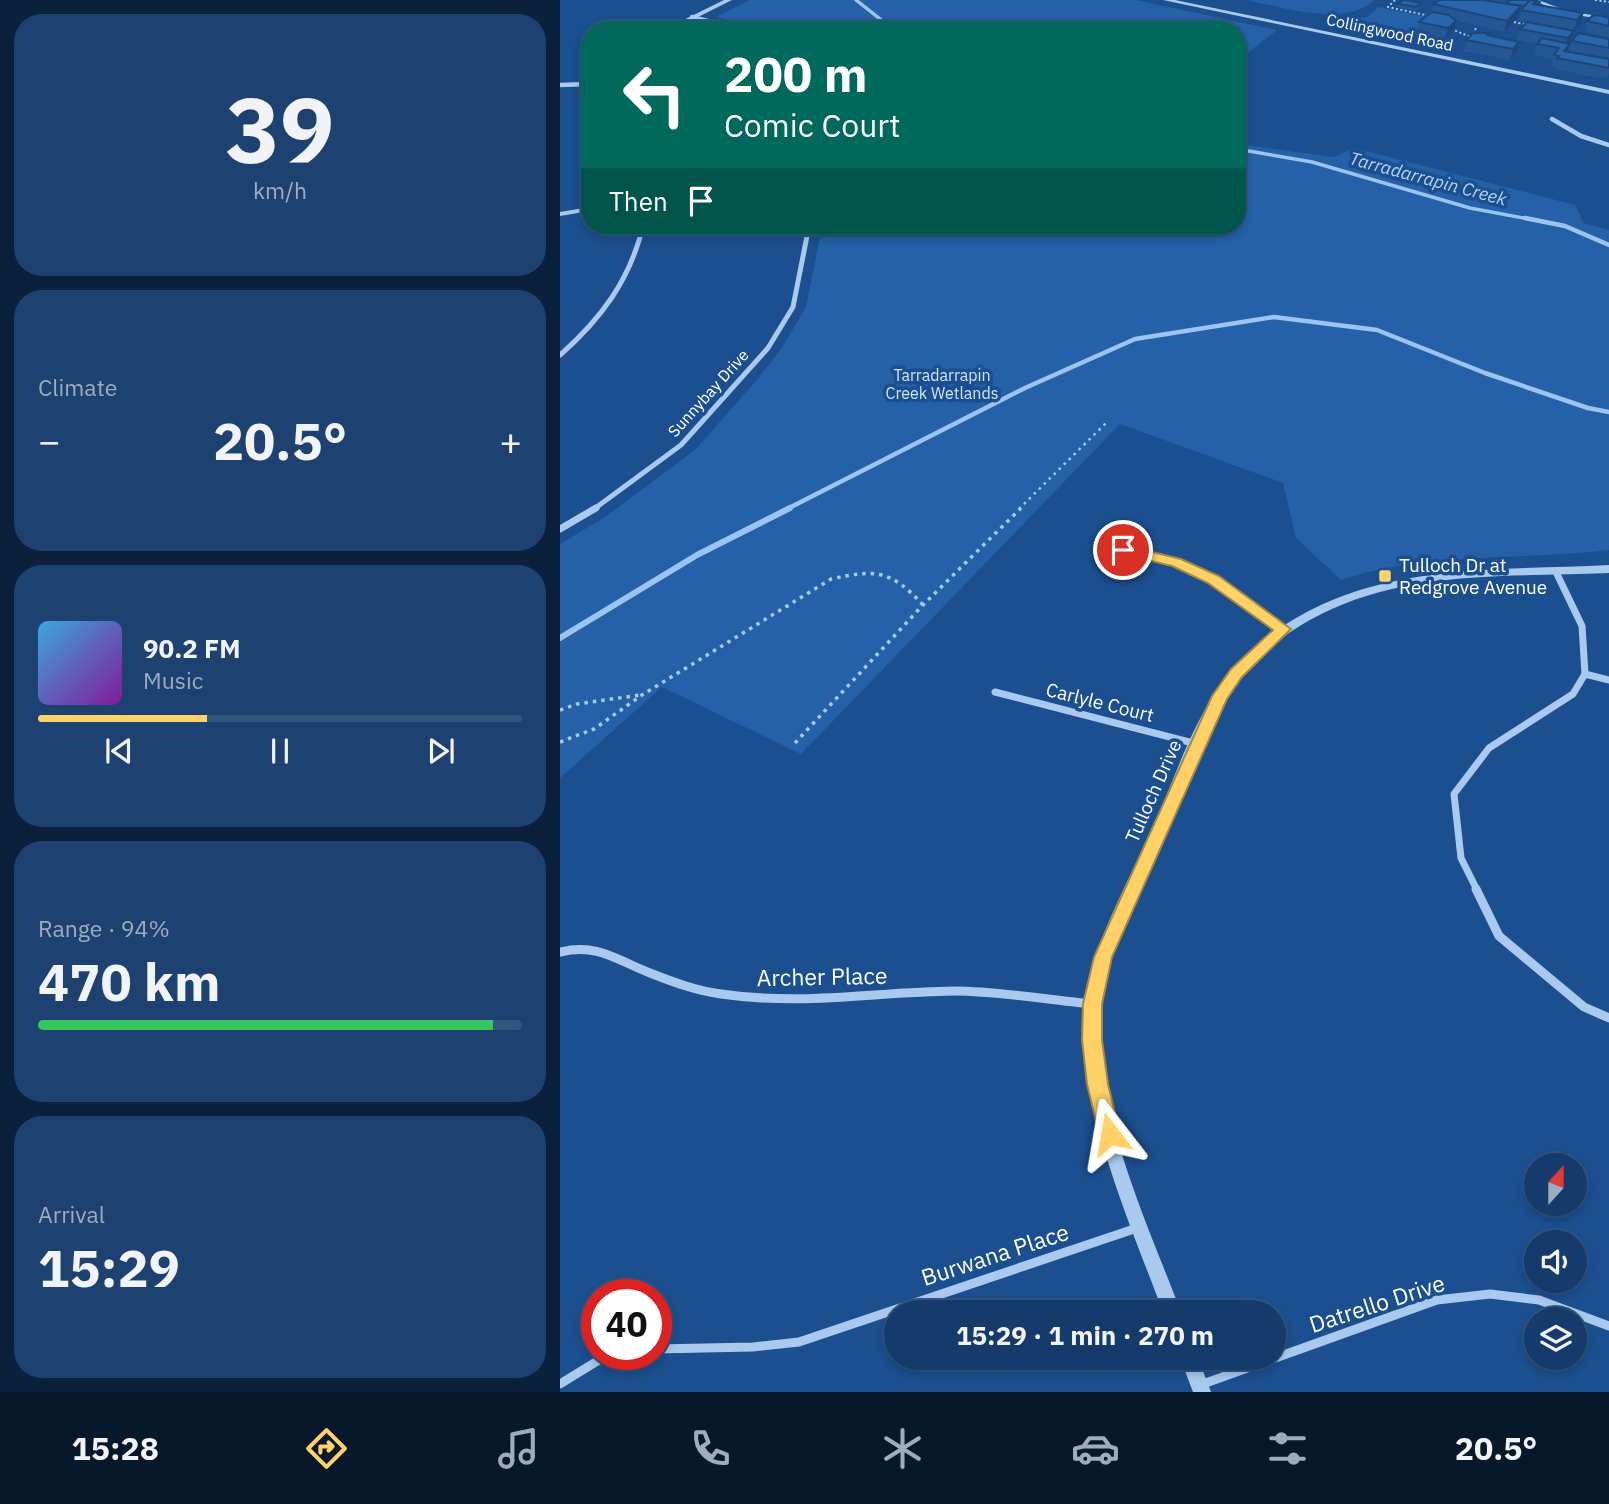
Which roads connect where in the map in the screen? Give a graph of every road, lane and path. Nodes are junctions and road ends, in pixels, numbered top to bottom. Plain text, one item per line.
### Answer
1 (729, 0) edge
2 (1166, 0) edge
3 (1395, 0) edge
4 (1535, 0) edge
5 (1595, 0) edge
6 (1609, 2) edge
7 (1564, 10) edge
8 (1571, 12) edge
9 (692, 17) junction
10 (1437, 18) edge
11 (1609, 19) edge
12 (684, 21) edge
13 (708, 21) edge
14 (1514, 22) edge
15 (1446, 23) edge
16 (1527, 24) edge
17 (1477, 26) edge
18 (1471, 37) junction
19 (1474, 44) edge
20 (581, 84) edge
21 (560, 85) edge
22 (1609, 92) edge
23 (1552, 120) dead end
24 (1609, 145) edge
25 (581, 210) edge
26 (560, 214) edge
27 (641, 235) edge
28 (807, 235) edge
29 (560, 355) edge
30 (1108, 421) dead end
31 (560, 529) edge
32 (1123, 550) dead end
33 (1609, 569) edge
34 (1556, 572) junction
35 (923, 605) junction
36 (1283, 629) junction
37 (1585, 674) junction
38 (1609, 680) edge
39 (995, 692) dead end
40 (642, 695) junction
41 (560, 710) edge
42 (560, 742) edge
43 (795, 743) dead end
44 (1197, 744) junction
45 (560, 952) edge
46 (1093, 1004) junction
47 (1609, 1018) edge
48 (1141, 1227) junction
49 (1168, 1300) edge
50 (1609, 1326) edge
51 (672, 1349) edge
52 (583, 1370) edge
53 (1193, 1370) edge
54 (560, 1384) edge
55 (1200, 1389) edge

1 - 9 street
2 - 22 street, Collingwood Road
3 - 10 path
4 - 7 lane
5 - 6 path
8 - 11 lane
9 - 12 street
9 - 13 street
14 - 16 path
15 - 18 path
17 - 18 path
18 - 19 path
20 - 21 street
23 - 24 street
25 - 26 street
27 - 29 street
28 - 31 street, Sunnybay Drive
30 - 35 path
32 - 36 street
33 - 34 street, Tulloch Drive
34 - 36 street, Tulloch Drive
34 - 37 street
35 - 40 path
35 - 43 path
36 - 44 street, Tulloch Drive
37 - 38 street
37 - 47 street
39 - 44 street, Carlyle Court
40 - 41 path
40 - 42 path
44 - 46 street, Tulloch Drive
45 - 46 street, Archer Place
46 - 48 street, Tulloch Drive
48 - 49 street, Tulloch Drive
48 - 51 street, Burwana Place
50 - 55 street, Datrello Drive
52 - 54 street
53 - 55 street

